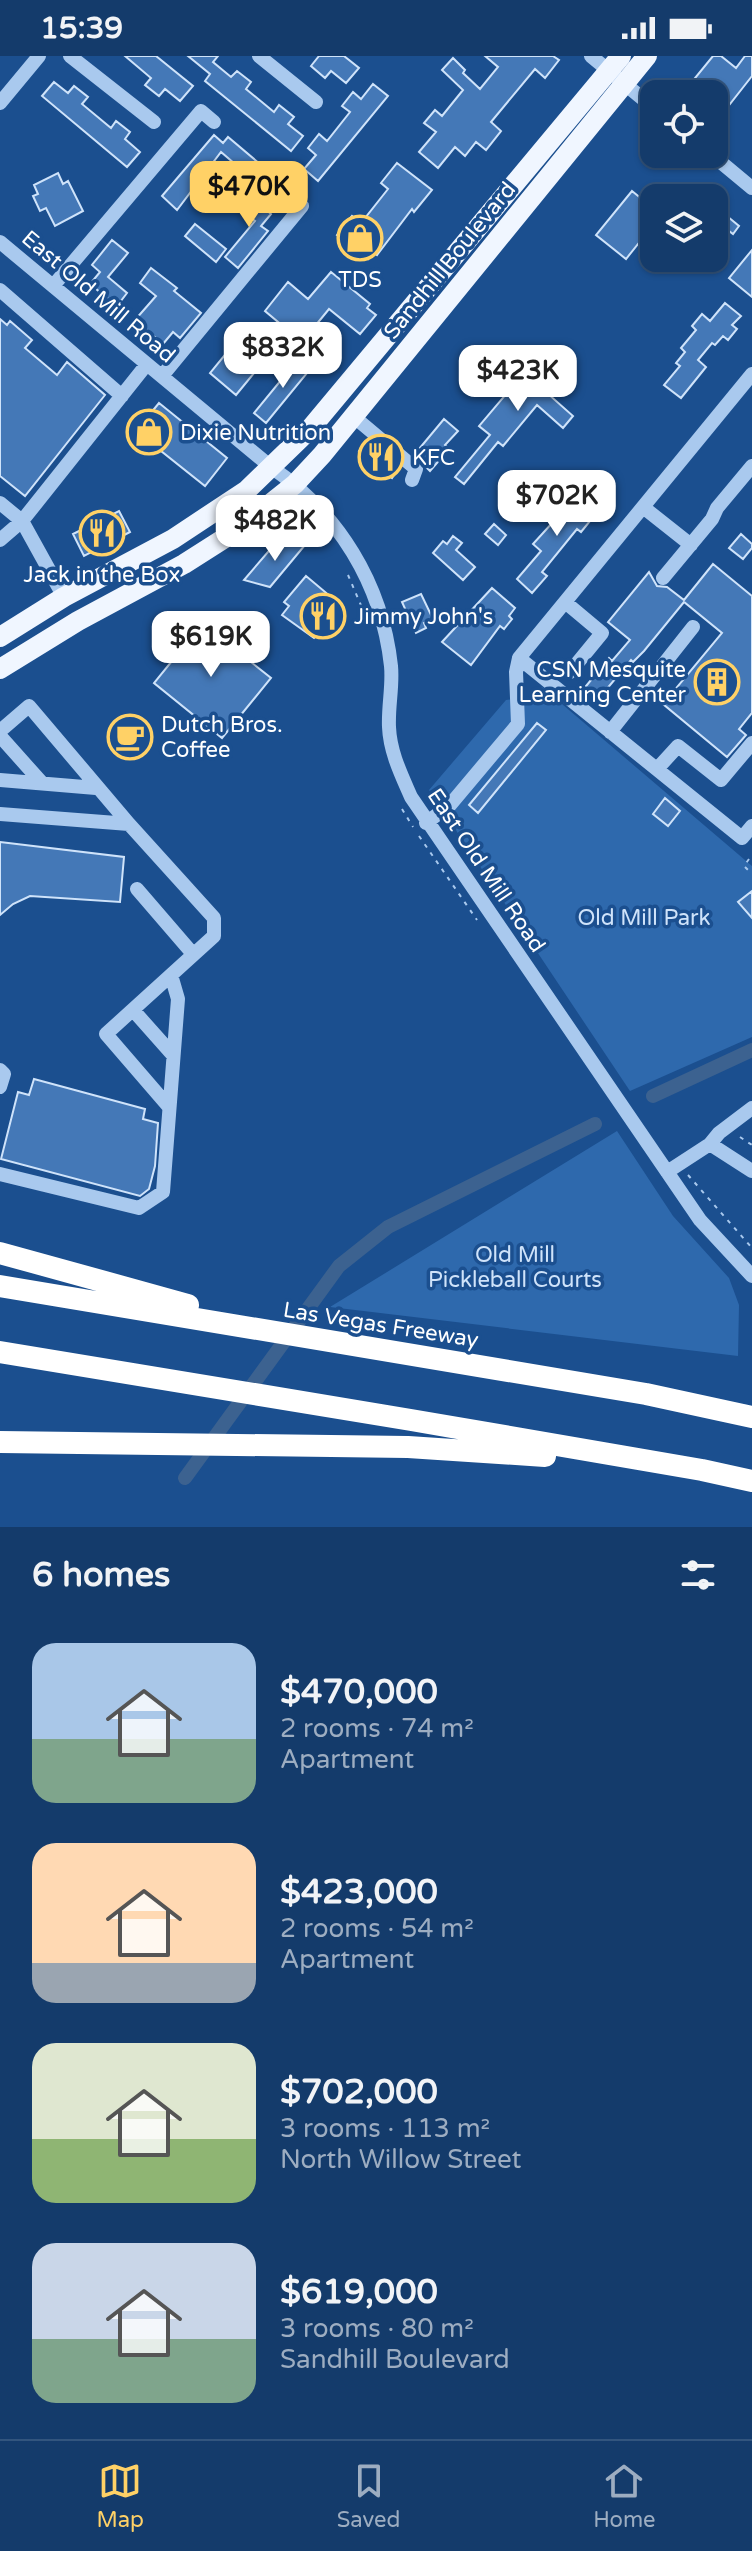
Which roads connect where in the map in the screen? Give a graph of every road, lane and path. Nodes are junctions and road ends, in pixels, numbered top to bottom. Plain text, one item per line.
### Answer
1 (39, 56) edge
2 (70, 56) edge
3 (259, 56) edge
4 (591, 56) edge
5 (647, 56) edge
6 (618, 70) edge
7 (640, 93) edge
8 (316, 102) dead end
9 (0, 103) edge
10 (154, 122) dead end
11 (214, 122) dead end
12 (728, 168) edge
13 (267, 177) dead end
14 (752, 188) edge
15 (484, 222) junction
16 (0, 242) edge
17 (53, 286) junction
18 (0, 290) edge
19 (435, 316) junction
20 (147, 364) junction
21 (752, 374) edge
22 (162, 376) junction
23 (122, 396) junction
24 (353, 416) junction
25 (752, 466) edge
26 (271, 467) junction
27 (412, 480) dead end
28 (295, 484) junction
29 (0, 503) edge
30 (643, 507) junction
31 (22, 521) junction
32 (0, 540) edge
33 (691, 545) junction
34 (345, 568) dead end
35 (663, 578) dead end
36 (64, 597) junction
37 (565, 602) junction
38 (370, 626) dead end
39 (693, 627) dead end
40 (0, 637) edge
41 (518, 665) junction
42 (0, 669) edge
43 (570, 672) dead end
44 (610, 732) junction
45 (0, 734) edge
46 (752, 743) edge
47 (657, 769) junction
48 (0, 780) edge
49 (42, 783) junction
50 (96, 788) junction
51 (0, 814) edge
52 (426, 823) junction
53 (129, 824) junction
54 (752, 826) edge
55 (749, 859) dead end
56 (752, 874) edge
57 (137, 889) dead end
58 (193, 954) junction
59 (171, 975) junction
60 (133, 1010) junction
61 (173, 1055) junction
62 (0, 1070) edge
63 (0, 1087) edge
64 (169, 1107) junction
65 (752, 1108) edge
66 (733, 1131) dead end
67 (710, 1144) junction
68 (752, 1145) edge
69 (752, 1171) edge
70 (667, 1172) junction
71 (0, 1174) edge
72 (693, 1183) dead end
73 (752, 1248) edge
74 (0, 1253) edge
75 (752, 1276) edge
76 (0, 1286) edge
77 (265, 1329) junction
78 (0, 1352) edge
79 (752, 1417) edge
80 (0, 1442) edge
81 (702, 1470) junction
82 (752, 1481) edge

1 - 9 street
2 - 10 street
3 - 8 street
4 - 6 street
5 - 6 main road, Sandhill Boulevard
6 - 7 street
6 - 15 main road, Sandhill Boulevard
6 - 19 main road, Sandhill Boulevard
11 - 17 street
12 - 14 street
13 - 22 street
15 - 19 main road
15 - 26 main road, Sandhill Boulevard
16 - 17 street, East Old Mill Road
17 - 20 street, East Old Mill Road
18 - 23 street
19 - 24 main road, Sandhill Boulevard
20 - 22 street, East Old Mill Road
20 - 23 street
21 - 30 street
22 - 26 street, East Old Mill Road
23 - 31 street
24 - 27 street
24 - 28 main road, Sandhill Boulevard
25 - 33 street
26 - 28 street, East Old Mill Road
26 - 36 main road, Sandhill Boulevard
28 - 42 main road, Sandhill Boulevard
28 - 52 street, East Old Mill Road
29 - 31 street
30 - 33 street
30 - 37 street
31 - 32 street
31 - 36 street
33 - 35 street
34 - 38 path
36 - 40 main road, Sandhill Boulevard
37 - 41 street
37 - 43 street
39 - 44 street
41 - 44 street
41 - 52 street
44 - 47 street
45 - 49 street
45 - 50 street
46 - 47 street
47 - 54 street
48 - 49 street
49 - 50 street
50 - 53 street
51 - 53 street
52 - 70 street, East Old Mill Road
53 - 58 street
55 - 56 path
57 - 58 street
58 - 59 street
59 - 60 street
59 - 61 street
60 - 61 street
60 - 64 street
61 - 64 street
62 - 63 street
64 - 71 street
65 - 67 street
66 - 68 path
67 - 69 street
67 - 70 street
70 - 75 street, East Old Mill Road
72 - 73 path
74 - 77 highway
76 - 77 highway, Las Vegas Freeway
77 - 79 highway, Las Vegas Freeway
78 - 81 highway
80 - 81 highway
81 - 82 highway

